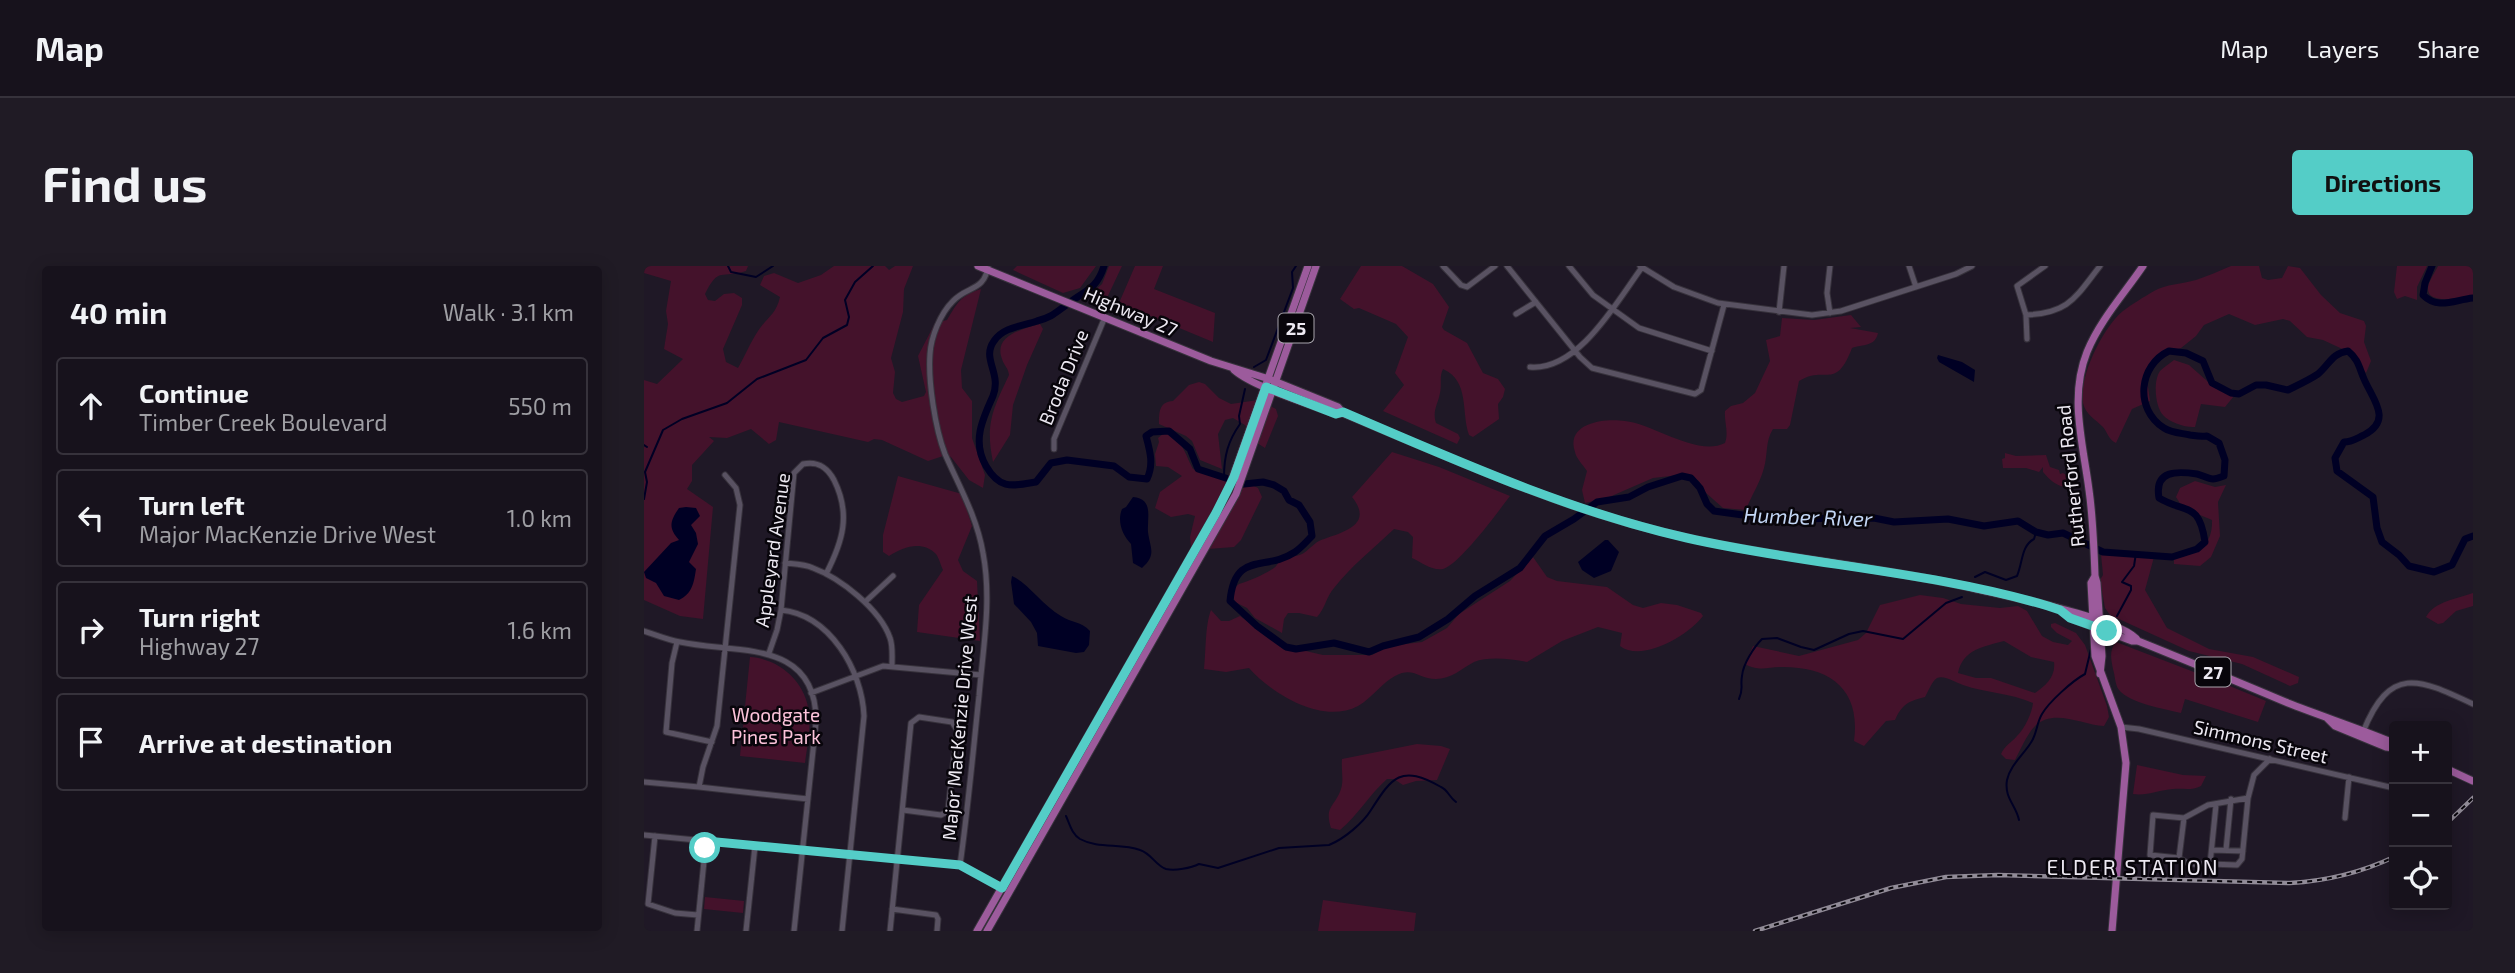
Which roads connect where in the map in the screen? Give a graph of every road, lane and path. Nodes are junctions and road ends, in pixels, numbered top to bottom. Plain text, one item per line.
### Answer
1 (978, 266) edge
2 (1308, 266) edge
3 (1317, 266) edge
4 (1443, 266) edge
5 (1495, 266) edge
6 (1507, 266) edge
7 (1569, 266) edge
8 (1784, 266) edge
9 (1830, 266) edge
10 (1909, 266) edge
11 (1972, 266) edge
12 (2045, 266) edge
13 (2100, 266) edge
14 (2143, 266) edge
15 (1642, 267) edge
16 (988, 268) edge
17 (1916, 287) junction
18 (1536, 302) junction
19 (1724, 305) junction
20 (1612, 309) junction
21 (1779, 312) junction
22 (1830, 313) junction
23 (1516, 314) dead end
24 (2026, 315) junction
25 (1105, 317) junction
26 (2027, 339) dead end
27 (1574, 350) junction
28 (1713, 351) junction
29 (1530, 367) dead end
30 (1271, 385) junction
31 (1054, 449) dead end
32 (724, 475) dead end
33 (785, 563) junction
34 (826, 574) junction
35 (893, 576) dead end
36 (865, 602) junction
37 (781, 610) junction
38 (2096, 623) junction
39 (644, 631) edge
40 (677, 642) junction
41 (726, 647) junction
42 (769, 653) junction
43 (892, 665) junction
44 (981, 675) junction
45 (854, 676) junction
46 (811, 693) junction
47 (2473, 704) edge
48 (2121, 727) junction
49 (2362, 734) junction
50 (712, 742) junction
51 (2389, 745) edge
52 (2270, 759) junction
53 (2452, 771) edge
54 (2349, 777) junction
55 (2473, 781) edge
56 (644, 782) edge
57 (2389, 787) edge
58 (699, 788) junction
59 (2248, 798) junction
60 (808, 799) junction
61 (2231, 799) junction
62 (2216, 805) junction
63 (903, 810) junction
64 (2184, 818) junction
65 (2345, 818) dead end
66 (644, 835) edge
67 (655, 836) junction
68 (706, 841) junction
69 (755, 846) junction
70 (803, 850) junction
71 (2212, 850) junction
72 (2226, 850) junction
73 (2243, 851) junction
74 (850, 855) junction
75 (2179, 858) junction
76 (897, 860) junction
77 (2210, 864) junction
78 (960, 865) junction
79 (1005, 890) junction
80 (892, 909) junction
81 (698, 915) junction
82 (697, 931) edge
83 (746, 931) edge
84 (794, 931) edge
85 (842, 931) edge
86 (890, 931) edge
87 (937, 931) edge
88 (977, 931) edge
89 (986, 931) edge
90 (2112, 931) edge

1 - 16 main road, Highway 27 / 27
2 - 30 main road, 25
3 - 30 main road, 25
4 - 5 street
6 - 18 street
7 - 20 street
8 - 21 street
9 - 22 street
10 - 17 street
11 - 17 street
12 - 24 street
13 - 24 street
14 - 38 main road, Rutherford Road
15 - 19 street
15 - 20 street
16 - 25 main road, Highway 27 / 27
16 - 44 street, Major MacKenzie Drive West
17 - 22 street
18 - 23 street
18 - 27 street
19 - 21 street
19 - 28 street
20 - 27 street
20 - 28 street
21 - 22 street
24 - 26 street
25 - 30 main road, Highway 27 / 27
25 - 31 street, Broda Drive
27 - 28 street
27 - 29 street
30 - 38 main road, Highway 27 / 27
30 - 79 main road, 25
32 - 41 street
33 - 34 street
33 - 34 street, Appleyard Avenue
33 - 37 street, Appleyard Avenue
34 - 36 street
35 - 36 street
36 - 43 street
37 - 42 street, Appleyard Avenue
37 - 45 street
38 - 48 main road, Rutherford Road
38 - 49 main road, Highway 27 / 27
39 - 40 street
40 - 41 street
40 - 50 street
41 - 42 street
41 - 50 street
42 - 46 street
43 - 44 street
43 - 45 street
44 - 78 street, Major MacKenzie Drive West
45 - 46 street
45 - 74 street
46 - 60 street
47 - 49 street
48 - 52 street, Simmons Street
48 - 90 main road, Rutherford Road
49 - 51 main road, Highway 27 / 27
50 - 58 street
52 - 54 street, Simmons Street
52 - 59 street
53 - 55 main road
54 - 57 street, Simmons Street
54 - 65 street
56 - 58 street
58 - 60 street
59 - 61 street
59 - 73 street
60 - 70 street
61 - 62 street
61 - 72 street
62 - 64 street
62 - 71 street
63 - 63 street
63 - 76 street
64 - 75 street
64 - 75 street
66 - 67 street
67 - 68 street
67 - 81 street
68 - 69 street
68 - 81 street
69 - 70 street
69 - 83 street
70 - 74 street
70 - 84 street
71 - 72 street
71 - 77 street
72 - 73 street
73 - 77 street
74 - 76 street
74 - 85 street
75 - 77 street
76 - 78 street
76 - 80 street
78 - 79 street
79 - 88 main road, 25
79 - 89 main road, 25
80 - 86 street
80 - 87 street
81 - 82 street

